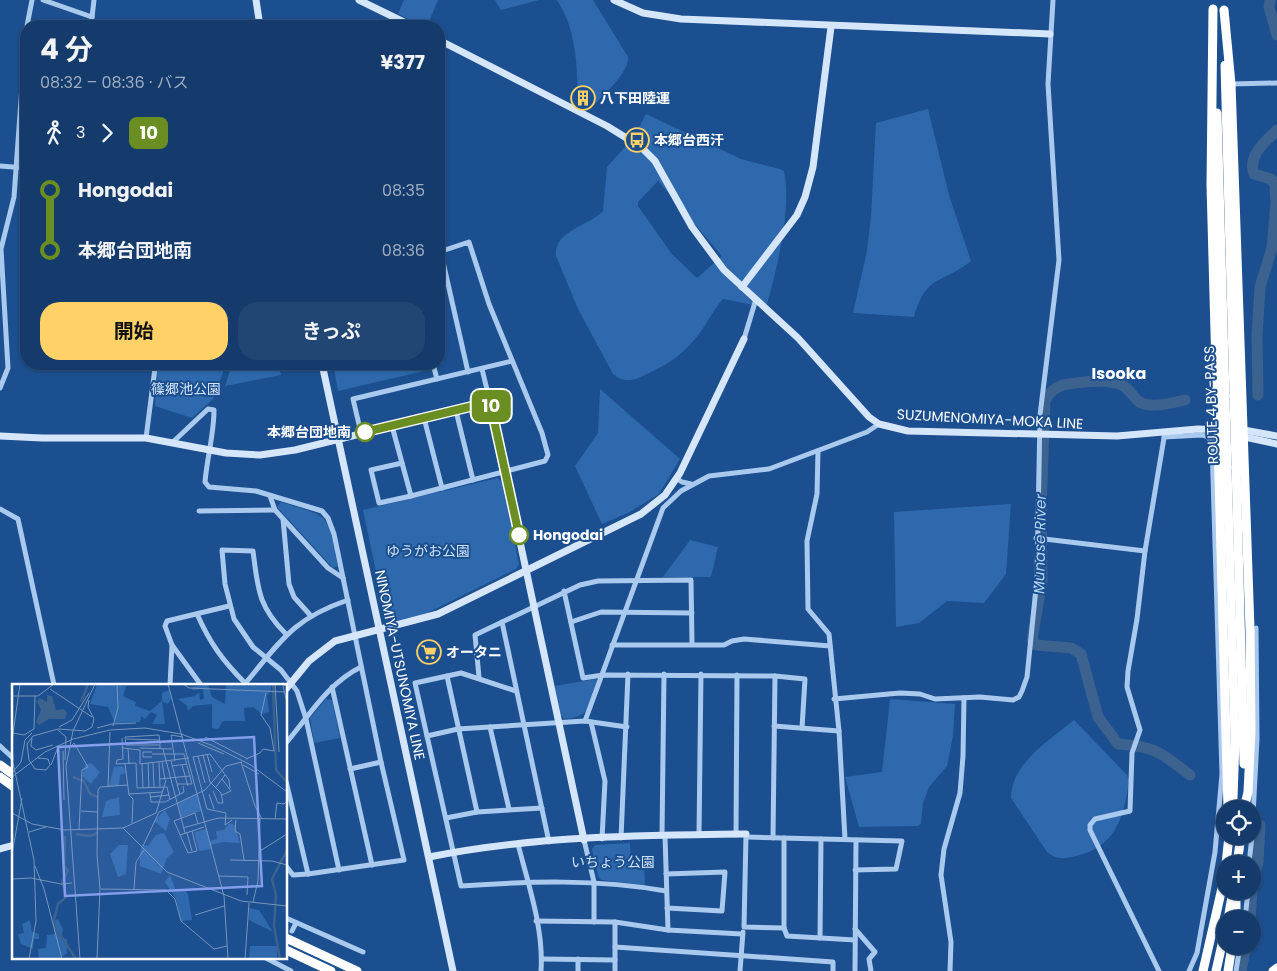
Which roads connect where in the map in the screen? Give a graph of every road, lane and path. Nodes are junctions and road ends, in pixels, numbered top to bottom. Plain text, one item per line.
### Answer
1 (32, 0) edge
2 (43, 0) edge
3 (94, 0) edge
4 (256, 0) edge
5 (359, 0) edge
6 (614, 0) edge
7 (1053, 0) edge
8 (1212, 5) edge
9 (1224, 5) edge
10 (92, 16) junction
11 (28, 20) edge
12 (92, 20) edge
13 (259, 20) edge
14 (400, 20) edge
15 (831, 26) junction
16 (1050, 34) junction
17 (445, 43) edge
18 (1277, 83) edge
19 (1232, 84) junction
20 (20, 122) edge
21 (0, 166) edge
22 (17, 168) junction
23 (7, 224) junction
24 (0, 230) edge
25 (445, 251) edge
26 (445, 274) edge
27 (742, 287) junction
28 (756, 299) junction
29 (744, 339) joint
30 (512, 361) junction
31 (482, 369) junction
32 (155, 370) edge
33 (323, 370) edge
34 (435, 370) edge
35 (468, 372) junction
36 (437, 379) junction
37 (0, 388) edge
38 (1229, 396) junction
39 (490, 402) junction
40 (456, 411) junction
41 (424, 418) junction
42 (879, 424) junction
43 (392, 426) junction
44 (1218, 430) junction
45 (361, 433) junction
46 (1243, 433) junction
47 (1039, 434) junction
48 (1165, 434) junction
49 (0, 436) edge
50 (1277, 436) edge
51 (146, 438) junction
52 (337, 438) junction
53 (173, 442) junction
54 (1277, 444) edge
55 (208, 449) junction
56 (818, 450) junction
57 (402, 463) junction
58 (1231, 468) junction
59 (506, 472) junction
60 (676, 478) junction
61 (473, 480) junction
62 (691, 484) junction
63 (442, 488) junction
64 (270, 496) junction
65 (410, 496) junction
66 (0, 509) edge
67 (199, 510) dead end
68 (275, 510) junction
69 (282, 518) junction
70 (1036, 538) junction
71 (1144, 551) junction
72 (526, 570) junction
73 (343, 579) junction
74 (637, 580) junction
75 (564, 591) junction
76 (348, 600) junction
77 (229, 606) junction
78 (533, 606) junction
79 (625, 612) junction
80 (692, 613) junction
81 (197, 614) junction
82 (311, 616) junction
83 (502, 622) junction
84 (571, 622) junction
85 (1256, 628) dead end
86 (379, 630) junction
87 (286, 634) junction
88 (356, 636) junction
89 (692, 644) junction
90 (612, 645) junction
91 (172, 646) junction
92 (830, 646) junction
93 (266, 658) junction
94 (361, 667) junction
95 (603, 674) junction
96 (628, 674) junction
97 (664, 674) junction
98 (701, 674) junction
99 (738, 675) junction
100 (447, 676) junction
101 (775, 676) junction
102 (479, 677) junction
103 (291, 683) junction
104 (54, 684) edge
105 (170, 684) edge
106 (199, 684) edge
107 (244, 684) edge
108 (288, 687) edge
109 (332, 687) junction
110 (516, 691) junction
111 (964, 698) junction
112 (834, 699) junction
113 (306, 719) junction
114 (588, 721) junction
115 (557, 722) junction
116 (523, 724) junction
117 (774, 726) junction
118 (490, 727) junction
119 (628, 727) junction
120 (802, 728) junction
121 (458, 730) junction
122 (839, 731) junction
123 (427, 736) junction
124 (288, 741) edge
125 (0, 746) edge
126 (12, 757) edge
127 (381, 762) junction
128 (0, 765) edge
129 (350, 769) junction
130 (12, 773) edge
131 (0, 777) edge
132 (12, 786) edge
133 (288, 789) edge
134 (1228, 800) edge
135 (1232, 800) edge
136 (1243, 800) edge
137 (1246, 800) edge
138 (1254, 800) edge
139 (542, 808) junction
140 (509, 809) junction
141 (476, 812) junction
142 (446, 818) junction
143 (736, 834) junction
144 (699, 835) junction
145 (663, 836) junction
146 (747, 836) junction
147 (621, 838) junction
148 (773, 838) junction
149 (784, 838) junction
150 (602, 839) junction
151 (821, 839) junction
152 (845, 839) junction
153 (584, 840) junction
154 (856, 840) junction
155 (549, 842) junction
156 (518, 844) junction
157 (453, 853) junction
158 (429, 858) junction
159 (372, 865) junction
160 (288, 869) edge
161 (339, 870) junction
162 (855, 870) junction
163 (308, 874) junction
164 (666, 874) junction
165 (527, 882) junction
166 (594, 882) junction
167 (666, 891) junction
168 (667, 908) junction
169 (1205, 908) junction
170 (1216, 911) edge
171 (288, 919) edge
172 (1216, 919) edge
173 (536, 921) junction
174 (594, 922) junction
175 (615, 922) junction
176 (296, 923) junction
177 (744, 927) junction
178 (784, 928) junction
179 (855, 929) junction
180 (668, 930) junction
181 (742, 934) junction
182 (289, 935) edge
183 (820, 938) junction
184 (855, 940) junction
185 (615, 947) junction
186 (288, 951) edge
187 (363, 952) dead end
188 (1220, 955) edge
189 (1231, 955) edge
190 (1239, 955) edge
191 (741, 956) junction
192 (266, 958) edge
193 (278, 958) edge
194 (542, 959) junction
195 (578, 959) junction
196 (615, 960) junction
197 (276, 963) junction
198 (1277, 968) edge
199 (291, 971) edge
200 (331, 971) edge
201 (356, 971) edge
202 (454, 971) edge
203 (541, 971) edge
204 (578, 971) edge
205 (615, 971) edge
206 (740, 971) edge
207 (833, 971) edge
208 (854, 971) edge
209 (872, 971) edge
210 (950, 971) edge
211 (1159, 971) edge
212 (1189, 971) edge
213 (1203, 971) edge
214 (1216, 971) edge
215 (1228, 971) edge
216 (1236, 971) edge
217 (1273, 971) edge

1 - 11 street
2 - 10 street
3 - 10 street
4 - 13 street
5 - 14 street
6 - 15 street
7 - 16 street
8 - 38 highway, ROUTE 4 BY-PASS
8 - 44 highway
9 - 19 highway
9 - 38 highway, ROUTE 4 BY-PASS
10 - 12 street
15 - 16 street
15 - 27 street
16 - 47 street
17 - 27 street, SUZUMENOMIYA-MOKA LINE
18 - 19 street
19 - 46 highway
20 - 22 street
21 - 22 street
22 - 23 street
23 - 24 street
23 - 37 street
25 - 30 street
26 - 35 street
27 - 28 street, SUZUMENOMIYA-MOKA LINE
28 - 29 street
28 - 42 street, SUZUMENOMIYA-MOKA LINE
29 - 60 street
30 - 31 street
30 - 59 street
31 - 35 street
31 - 39 street
32 - 51 street
33 - 52 street, NINOMIYA-UTSUNOMIYA LINE
34 - 36 street
35 - 36 street
36 - 45 street
38 - 58 highway, ROUTE 4 BY-PASS, bridge
39 - 40 street
39 - 59 street
40 - 41 street
40 - 61 street
41 - 43 street
41 - 63 street
42 - 47 street, SUZUMENOMIYA-MOKA LINE
42 - 56 street
43 - 45 street
43 - 57 street
44 - 46 street, SUZUMENOMIYA-MOKA LINE
44 - 48 street, SUZUMENOMIYA-MOKA LINE
44 - 134 highway
45 - 52 street
46 - 50 street, SUZUMENOMIYA-MOKA LINE
46 - 54 street, SUZUMENOMIYA-MOKA LINE
46 - 137 highway
47 - 48 street, SUZUMENOMIYA-MOKA LINE
47 - 70 street
48 - 71 street
48 - 169 street
49 - 51 street
51 - 53 street
52 - 55 street
52 - 86 street, NINOMIYA-UTSUNOMIYA LINE
53 - 55 street
53 - 55 street
55 - 64 street
56 - 62 street
56 - 92 street
57 - 65 street
57 - 65 street
58 - 135 highway, ROUTE 4 BY-PASS
58 - 136 highway, ROUTE 4 BY-PASS
59 - 61 street
59 - 72 street
60 - 62 street
60 - 72 street
61 - 63 street
62 - 74 street
63 - 65 street
64 - 68 street
64 - 73 street
66 - 104 street
67 - 68 street
68 - 69 street
69 - 73 street
69 - 82 street
70 - 71 street
70 - 111 street
71 - 211 street
72 - 78 street
72 - 86 street
73 - 76 street
74 - 75 street
74 - 79 street
74 - 80 street
75 - 78 street
75 - 84 street
76 - 82 street
76 - 88 street
77 - 81 street
77 - 87 street
77 - 93 street
78 - 83 street
78 - 115 street
79 - 80 street
79 - 84 street
79 - 90 street
80 - 89 street
81 - 91 street
81 - 107 street
82 - 87 street
83 - 102 street
83 - 110 street
84 - 95 street
85 - 138 street
86 - 88 street
86 - 158 street, NINOMIYA-UTSUNOMIYA LINE
87 - 93 street
88 - 94 street
88 - 103 street
89 - 90 street
89 - 92 street
90 - 95 street
91 - 105 street
91 - 106 street
92 - 112 street
93 - 103 street
93 - 107 street
94 - 109 street
94 - 127 street
95 - 96 street
95 - 114 street
96 - 97 street
96 - 119 street
97 - 98 street
97 - 145 street
98 - 99 street
98 - 144 street
99 - 101 street
99 - 143 street
100 - 102 street
100 - 121 street
100 - 123 street
101 - 117 street
101 - 120 street
102 - 110 street
103 - 108 street
103 - 113 street
109 - 113 street
109 - 129 street
110 - 116 street
111 - 112 street
111 - 210 street
112 - 122 street
113 - 124 street
113 - 161 street
114 - 115 street
114 - 119 street
114 - 150 street
115 - 116 street
115 - 153 street
116 - 118 street
116 - 139 street
117 - 120 street
117 - 148 street
118 - 121 street
118 - 140 street
119 - 147 street
120 - 122 street
121 - 123 street
121 - 141 street
122 - 152 street
123 - 142 street
125 - 126 street
127 - 129 street
127 - 159 street
128 - 130 highway
129 - 159 street
131 - 132 highway
133 - 163 street
139 - 140 street
139 - 155 street
140 - 141 street
141 - 142 street
142 - 157 street
143 - 144 street
143 - 146 street
144 - 145 street
145 - 147 street
145 - 164 street
146 - 148 street
146 - 177 street
147 - 150 street
148 - 149 street
149 - 151 street
149 - 178 street
150 - 153 street
151 - 152 street
151 - 183 street
152 - 154 street
153 - 155 street
153 - 166 street
154 - 162 street
154 - 162 street
155 - 156 street
156 - 157 street
156 - 165 street
157 - 158 street
157 - 165 street
158 - 202 street, NINOMIYA-UTSUNOMIYA LINE
159 - 161 street
160 - 163 street
161 - 163 street
162 - 179 street
164 - 167 street
164 - 168 street
165 - 166 street
165 - 173 street
166 - 167 street
166 - 174 street
167 - 168 street
168 - 180 street
169 - 170 street
169 - 212 street
171 - 176 street
172 - 213 highway
173 - 174 street
173 - 194 street
174 - 175 street
175 - 180 street
175 - 185 street
176 - 182 street
176 - 187 street
177 - 178 street
177 - 181 street
178 - 183 street
179 - 184 street
179 - 209 street
180 - 181 street
181 - 191 street
182 - 201 highway
183 - 184 street
184 - 208 street
185 - 191 street
185 - 196 street
186 - 200 highway
188 - 214 highway
189 - 215 highway
190 - 216 street
191 - 206 street
191 - 207 street
192 - 197 street
193 - 197 street
194 - 195 street
194 - 203 street
195 - 196 street
195 - 204 street
196 - 205 street
197 - 199 street
198 - 217 highway

